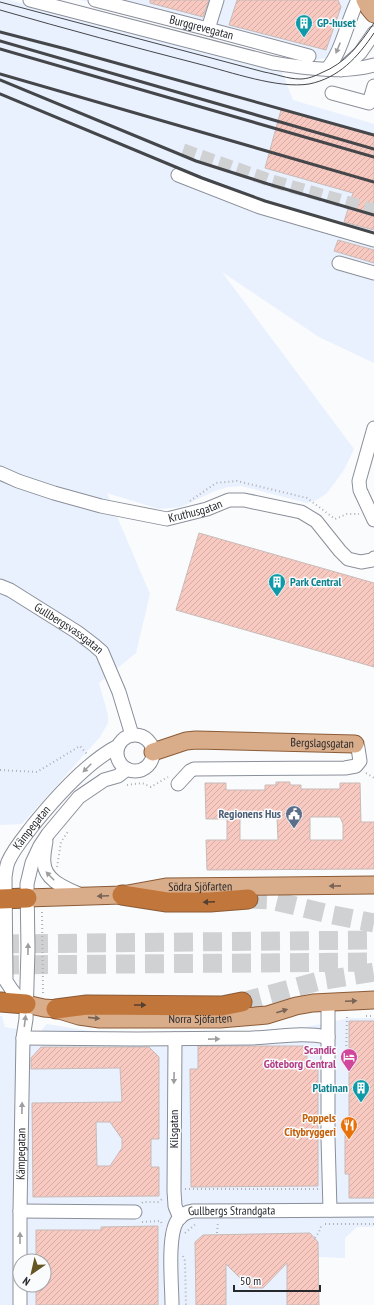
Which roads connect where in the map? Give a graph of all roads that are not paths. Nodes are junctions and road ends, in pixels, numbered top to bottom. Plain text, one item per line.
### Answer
1 (30, 0) edge
2 (94, 0) edge
3 (217, 0) edge
4 (358, 0) edge
5 (365, 0) edge
6 (374, 14) edge
7 (208, 28) junction
8 (374, 33) edge
9 (309, 56) dead end
10 (374, 65) edge
11 (326, 69) junction
12 (341, 70) junction
13 (374, 86) edge
14 (332, 93) dead end
15 (178, 175) dead end
16 (374, 240) edge
17 (339, 263) dead end
18 (374, 273) edge
19 (374, 428) edge
20 (0, 473) edge
21 (371, 516) edge
22 (374, 558) edge
23 (0, 586) edge
24 (132, 735) junction
25 (355, 744) joint
26 (118, 746) junction
27 (153, 752) junction
28 (127, 769) junction
29 (174, 780) road end
30 (48, 834) junction
31 (4, 863) edge
32 (374, 885) edge
33 (122, 895) junction
34 (83, 896) junction
35 (34, 898) junction
36 (3, 899) edge
37 (248, 899) tunnel mouth
38 (374, 1000) edge
39 (0, 1002) edge
40 (242, 1002) tunnel mouth
41 (328, 1002) junction
42 (42, 1007) junction
43 (328, 1036) junction
44 (23, 1038) junction
45 (175, 1039) junction
46 (330, 1210) junction
47 (374, 1210) edge
48 (20, 1211) junction
49 (135, 1212) road end
50 (180, 1218) junction
51 (20, 1305) edge
52 (172, 1305) edge

1 - 11 street
2 - 7 street, Burggrevegatan
3 - 7 street
4 -> 11 street
5 - 6 main road
7 - 9 street, Burggrevegatan
8 - 12 street
10 - 12 street
11 - 12 street
13 - 14 street
15 - 16 street
17 - 18 street
19 - 21 street
20 - 22 street, Kruthusgatan
23 - 24 street, Gullbergsvassgatan
24 - 26 street
24 - 27 street
25 - 27 main road, Bergslagsgatan
25 - 29 street, Bergslagsgatan
26 - 28 street
26 -> 31 street, Kämpegatan
27 - 28 street
28 - 30 street, Kämpegatan
30 - 34 street, Kämpegatan
30 - 35 street, Kämpegatan
31 - 36 street, Kämpegatan
32 -> 33 main road, Södra Sjöfarten
33 -> 34 main road, Södra Sjöfarten
37 -> 33 highway
34 - 35 main road, Södra Sjöfarten
35 - 36 highway
42 -> 35 street, Kämpegatan
36 - 42 street, Kämpegatan
41 -> 38 main road, Norra Sjöfarten
39 - 42 highway
42 -> 40 highway
42 -> 41 main road, Norra Sjöfarten
41 - 43 street
44 -> 42 street, Kämpegatan
45 -> 43 street
43 - 46 street
44 - 45 street
48 -> 44 street, Kämpegatan
45 -> 50 street, Kilsgatan
46 - 47 street, Gullbergs Strandgata
46 - 50 street, Gullbergs Strandgata
48 - 49 street
51 -> 48 street, Kämpegatan
50 - 52 street, Gullbergs Strandgata

